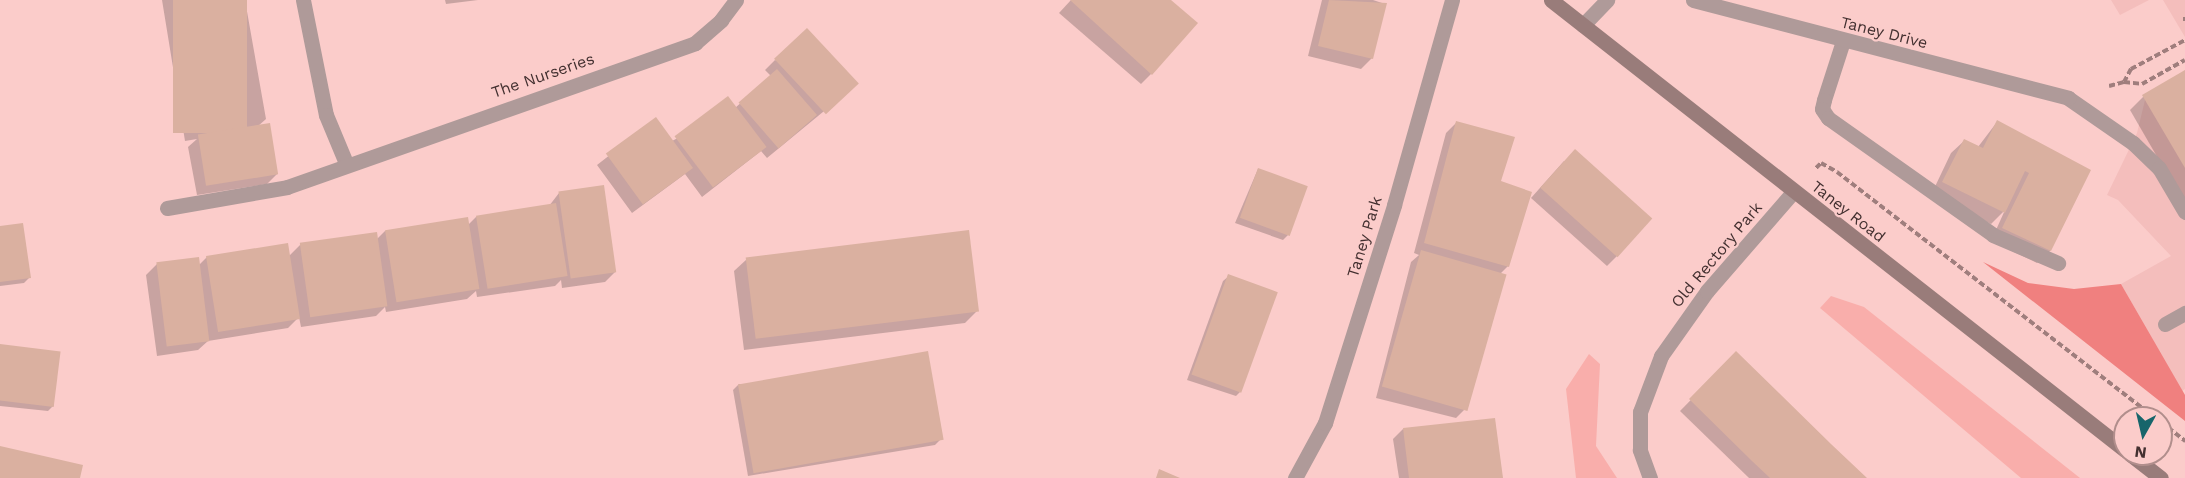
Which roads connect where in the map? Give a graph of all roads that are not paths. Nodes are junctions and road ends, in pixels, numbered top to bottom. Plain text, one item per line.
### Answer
1 (303, 0) edge
2 (736, 0) edge
3 (1452, 0) edge
4 (1551, 0) edge
5 (1607, 0) edge
6 (1692, 0) edge
7 (1583, 25) junction
8 (1843, 42) junction
9 (346, 163) junction
10 (1793, 192) junction
11 (167, 208) dead end
12 (2185, 212) edge
13 (2058, 263) dead end
14 (2185, 313) edge
15 (2165, 324) dead end
16 (2113, 441) edge
17 (2146, 466) edge
18 (1298, 476) edge
19 (1650, 478) edge
20 (2161, 478) edge

1 - 9 street
2 - 9 street, The Nurseries
3 - 18 street, Taney Park
4 - 7 main road, Taney Road
5 - 7 street
6 - 8 street, Taney Drive
7 - 10 main road, Taney Road
8 - 12 street, Taney Drive
8 - 13 street
9 - 11 street, The Nurseries
10 - 16 main road, Taney Road
10 - 19 street, Old Rectory Park
14 - 15 street
17 - 20 main road

